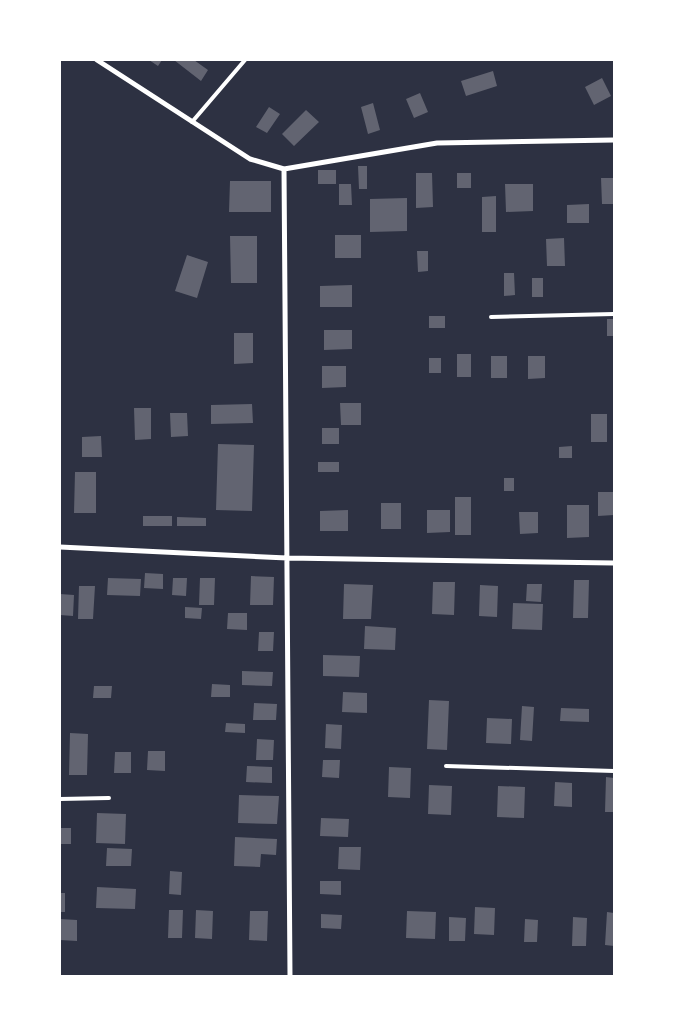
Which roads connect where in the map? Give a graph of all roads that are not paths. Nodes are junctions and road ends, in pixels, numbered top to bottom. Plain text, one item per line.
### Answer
1 (97, 60) edge
2 (245, 60) edge
3 (192, 122) junction
4 (614, 140) edge
5 (284, 169) junction
6 (614, 314) edge
7 (492, 317) dead end
8 (60, 548) edge
9 (287, 558) junction
10 (614, 563) edge
11 (446, 766) dead end
12 (614, 771) edge
13 (109, 798) dead end
14 (60, 799) edge
15 (290, 976) edge

1 - 3 street
2 - 3 lane
3 - 5 street
4 - 5 street
5 - 9 street
6 - 7 lane
8 - 9 street
9 - 10 street
9 - 15 street
11 - 12 lane
13 - 14 lane

